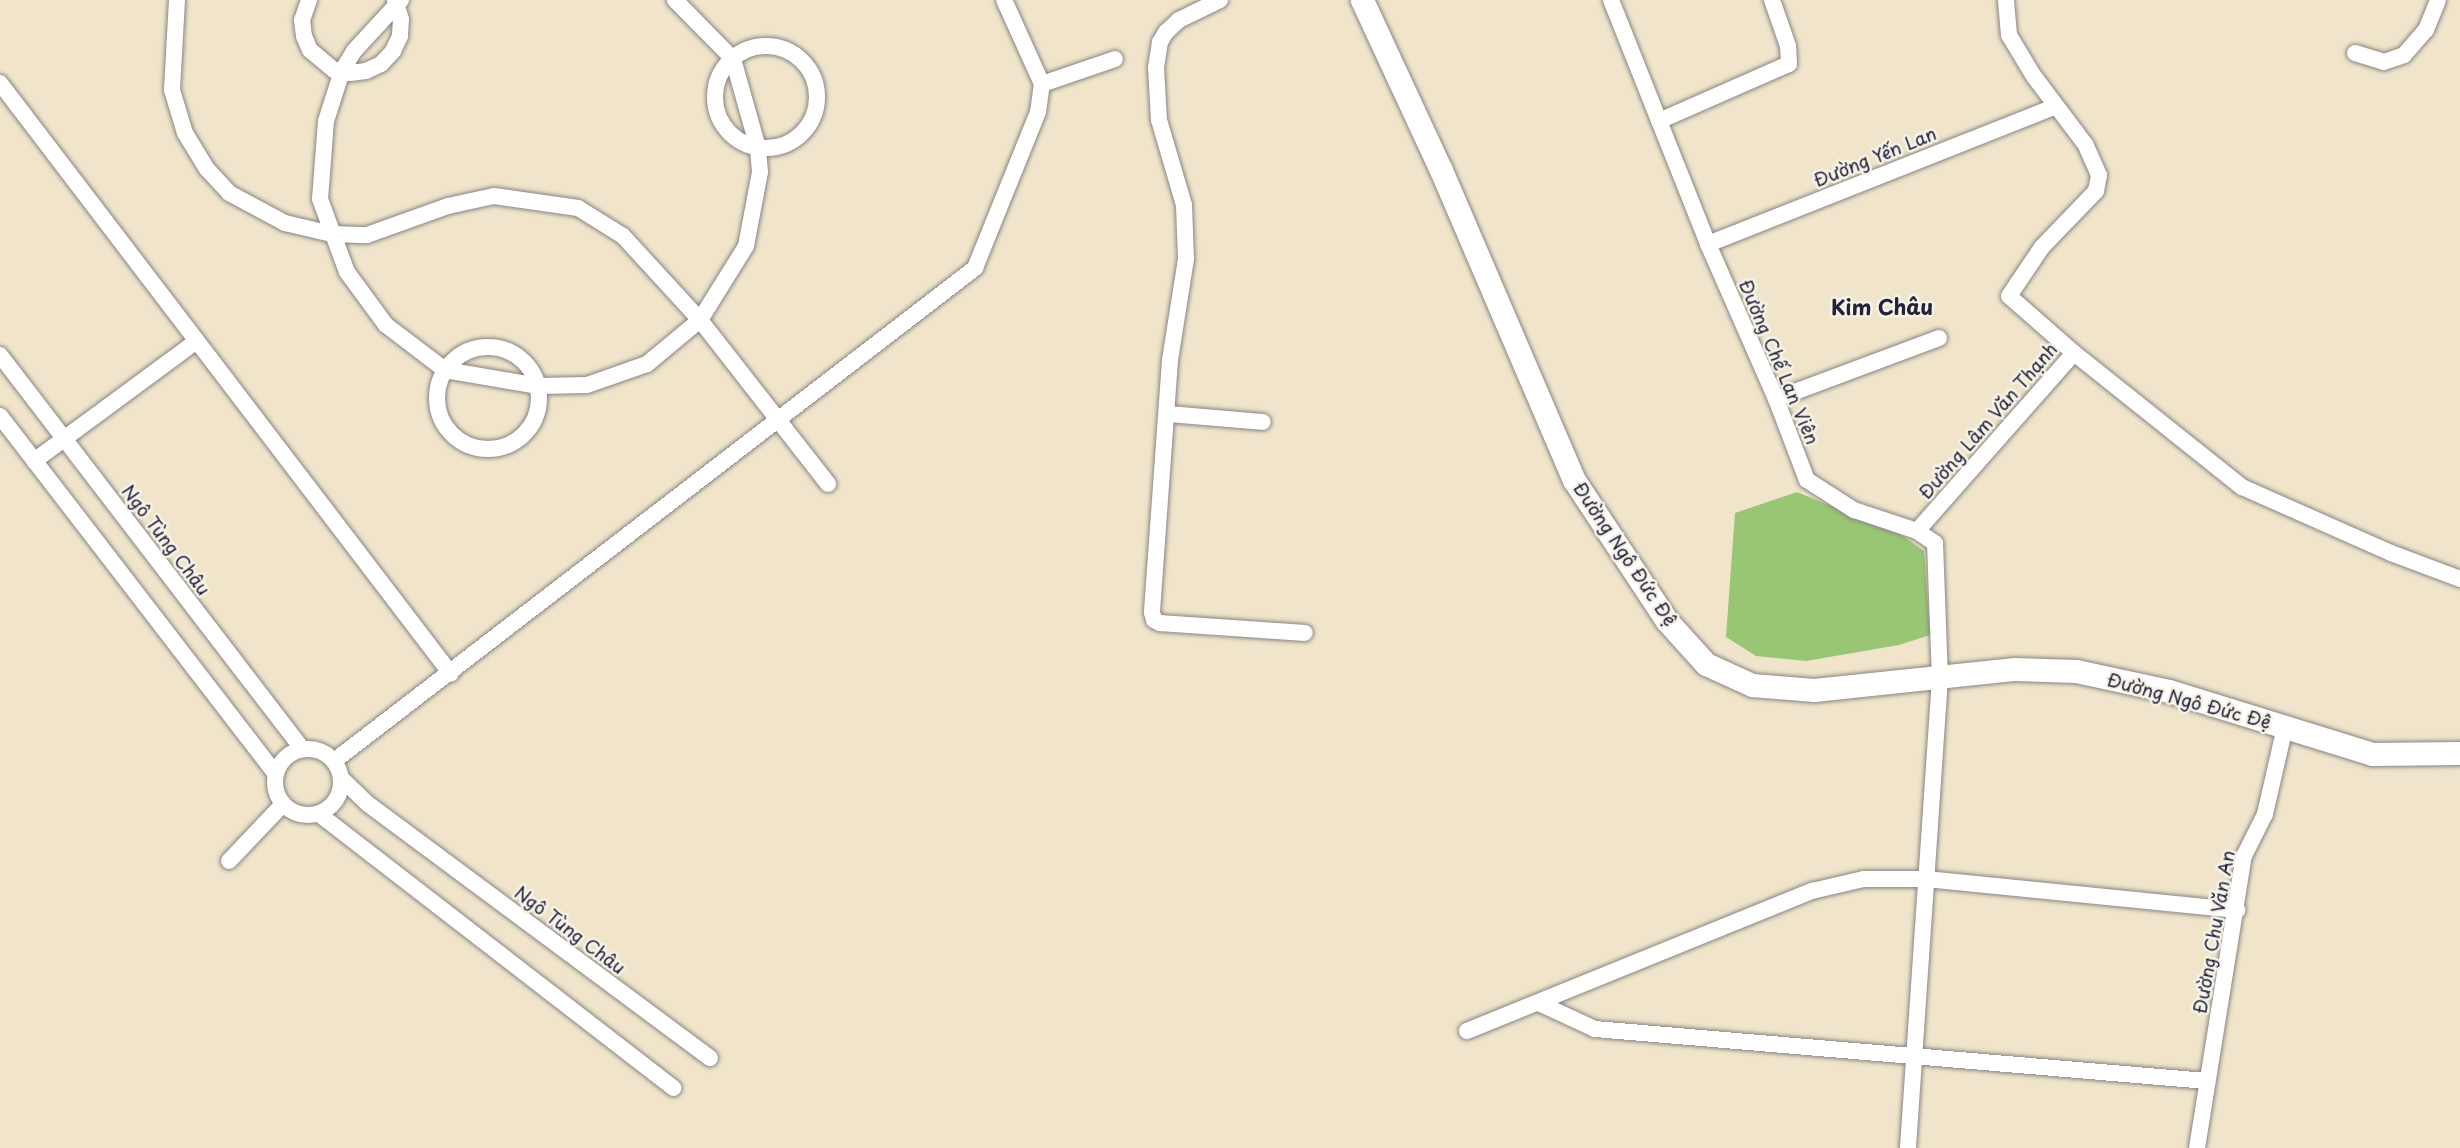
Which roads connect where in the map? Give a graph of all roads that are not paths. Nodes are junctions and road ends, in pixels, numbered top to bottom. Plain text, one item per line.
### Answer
1 (177, 0) edge
2 (309, 0) edge
3 (675, 0) edge
4 (1003, 0) edge
5 (1220, 0) edge
6 (1362, 0) edge
7 (1611, 0) edge
8 (1772, 0) edge
9 (2438, 0) edge
10 (398, 1) edge
11 (2009, 1) edge
12 (2355, 53) dead end
13 (733, 59) junction
14 (1115, 59) dead end
15 (342, 71) junction
16 (0, 83) edge
17 (1042, 84) junction
18 (2056, 106) junction
19 (1659, 121) junction
20 (758, 148) junction
21 (332, 234) junction
22 (1708, 244) junction
23 (700, 320) junction
24 (1939, 338) dead end
25 (197, 341) junction
26 (2074, 353) junction
27 (0, 355) edge
28 (446, 370) junction
29 (539, 386) junction
30 (1776, 399) junction
31 (1168, 414) junction
32 (0, 416) edge
33 (780, 420) junction
34 (1263, 422) dead end
35 (64, 438) junction
36 (34, 461) junction
37 (828, 484) dead end
38 (1917, 531) junction
39 (2460, 579) edge
40 (1304, 633) dead end
41 (451, 674) junction
42 (1940, 678) junction
43 (2285, 727) junction
44 (302, 749) junction
45 (2460, 753) edge
46 (334, 761) junction
47 (276, 774) junction
48 (342, 779) junction
49 (283, 804) junction
50 (319, 814) junction
51 (229, 861) dead end
52 (1926, 879) junction
53 (2237, 910) junction
54 (1539, 1003) junction
55 (1467, 1031) dead end
56 (1914, 1057) junction
57 (710, 1058) dead end
58 (2207, 1081) junction
59 (674, 1088) dead end
60 (1908, 1148) edge
61 (2197, 1148) edge

1 - 21 street
2 - 15 street
3 - 13 street
4 - 17 street
5 - 31 street
6 - 42 main road, Đường Ngô Đức Đệ
7 - 19 street, Đường Chế Lan Viên
8 - 19 street
9 - 12 street
10 - 15 street
10 - 15 street
11 - 18 street, Đường Lâm Văn Thạnh
13 - 20 street
13 - 20 street
13 - 20 street
14 - 17 street
15 - 21 street
16 - 25 street
17 - 33 street
18 - 22 street, Đường Yến Lan
18 - 26 street, Đường Lâm Văn Thạnh
19 - 22 street, Đường Chế Lan Viên
20 - 23 street
21 - 23 street
21 - 28 street
22 - 30 street, Đường Chế Lan Viên
23 - 29 street
23 - 33 street
24 - 30 street
25 - 35 street
25 - 41 street
26 - 38 street, Đường Lâm Văn Thạnh
26 - 39 street
27 - 35 street, Ngô Tùng Châu
28 - 29 street
28 - 29 street
28 - 29 street
30 - 38 street, Đường Chế Lan Viên
31 - 34 street
31 - 40 street
32 - 36 street
33 - 37 street
33 - 41 street
35 - 36 street
35 - 44 street, Ngô Tùng Châu
36 - 47 street
38 - 42 street
41 - 46 street
42 - 43 main road, Đường Ngô Đức Đệ
42 - 52 street
43 - 45 main road, Đường Ngô Đức Đệ
43 - 53 street, Đường Chu Văn An
44 - 46 street
44 - 47 street
46 - 48 street
47 - 49 street
48 - 50 street
48 - 57 street, Ngô Tùng Châu
49 - 50 street
49 - 51 street
50 - 59 street
52 - 53 street
52 - 54 street
52 - 56 street
53 - 58 street, Đường Chu Văn An
54 - 55 street
54 - 56 street
56 - 58 street
56 - 60 street
58 - 61 street, Đường Chu Văn An

